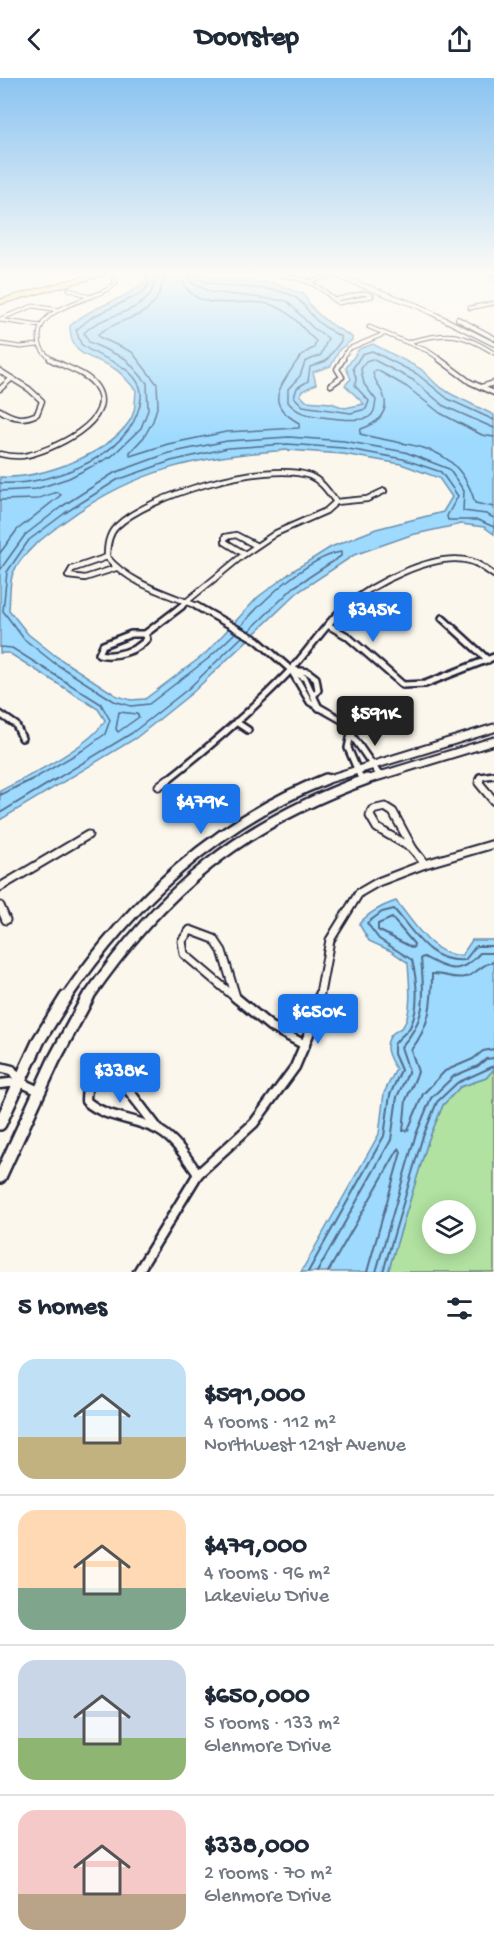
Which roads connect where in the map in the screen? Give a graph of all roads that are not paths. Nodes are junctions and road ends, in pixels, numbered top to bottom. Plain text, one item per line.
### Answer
1 (41, 329) edge
2 (373, 329) edge
3 (465, 329) edge
4 (475, 329) edge
5 (384, 334) junction
6 (482, 337) junction
7 (492, 337) edge
8 (409, 342) junction
9 (0, 344) edge
10 (494, 344) edge
11 (39, 345) junction
12 (494, 353) edge
13 (0, 371) edge
14 (10, 380) junction
15 (494, 382) edge
16 (331, 385) dead end
17 (481, 387) junction
18 (0, 389) edge
19 (494, 393) edge
20 (0, 410) edge
21 (28, 418) joint
22 (0, 453) edge
23 (384, 491) dead end
24 (336, 502) junction
25 (255, 545) junction
26 (243, 553) junction
27 (107, 557) junction
28 (116, 568) junction
29 (494, 575) edge
30 (185, 603) junction
31 (442, 618) dead end
32 (328, 625) junction
33 (145, 634) junction
34 (491, 659) edge
35 (291, 670) junction
36 (319, 708) junction
37 (0, 714) edge
38 (236, 722) junction
39 (494, 728) edge
40 (248, 730) dead end
41 (351, 734) junction
42 (22, 738) dead end
43 (494, 741) edge
44 (372, 764) junction
45 (355, 769) junction
46 (494, 775) edge
47 (380, 776) junction
48 (362, 781) junction
49 (159, 786) dead end
50 (494, 801) edge
51 (88, 835) dead end
52 (494, 844) edge
53 (412, 849) junction
54 (425, 864) junction
55 (0, 887) edge
56 (0, 906) edge
57 (6, 920) dead end
58 (236, 997) junction
59 (304, 1045) junction
60 (1, 1066) edge
61 (20, 1082) junction
62 (0, 1084) edge
63 (39, 1091) junction
64 (0, 1124) edge
65 (159, 1130) junction
66 (198, 1174) junction
67 (0, 1178) edge
68 (138, 1272) edge

1 - 11 street
2 - 5 street
3 - 6 street
4 - 7 street
5 - 8 street
5 - 16 street
6 - 7 street
6 - 10 street
8 - 12 street
8 - 17 street
9 - 11 street
11 - 22 street
13 - 14 street
14 - 18 street
14 - 21 street
15 - 17 street
17 - 19 street
20 - 21 street
23 - 24 street
24 - 25 street
24 - 27 street
25 - 26 street
25 - 26 street
26 - 30 street
27 - 28 street
27 - 28 street
28 - 30 street
29 - 32 street
30 - 33 street
30 - 35 street
31 - 34 street
32 - 34 street
32 - 35 street
33 - 33 street
35 - 36 street
35 - 36 street
35 - 38 street
36 - 41 street
37 - 42 street
38 - 40 street
38 - 49 street
39 - 44 street
41 - 44 street
41 - 45 street
43 - 47 street
44 - 45 street
44 - 47 street
45 - 48 street
45 - 61 street
46 - 50 street
47 - 48 street
48 - 63 street
51 - 55 street
52 - 54 street
53 - 53 street
53 - 54 street
54 - 59 street
56 - 57 street
58 - 58 street
58 - 59 street
59 - 66 street
60 - 61 street
61 - 62 street
61 - 63 street
61 - 64 street
63 - 67 street
65 - 65 street
65 - 66 street
66 - 68 street

